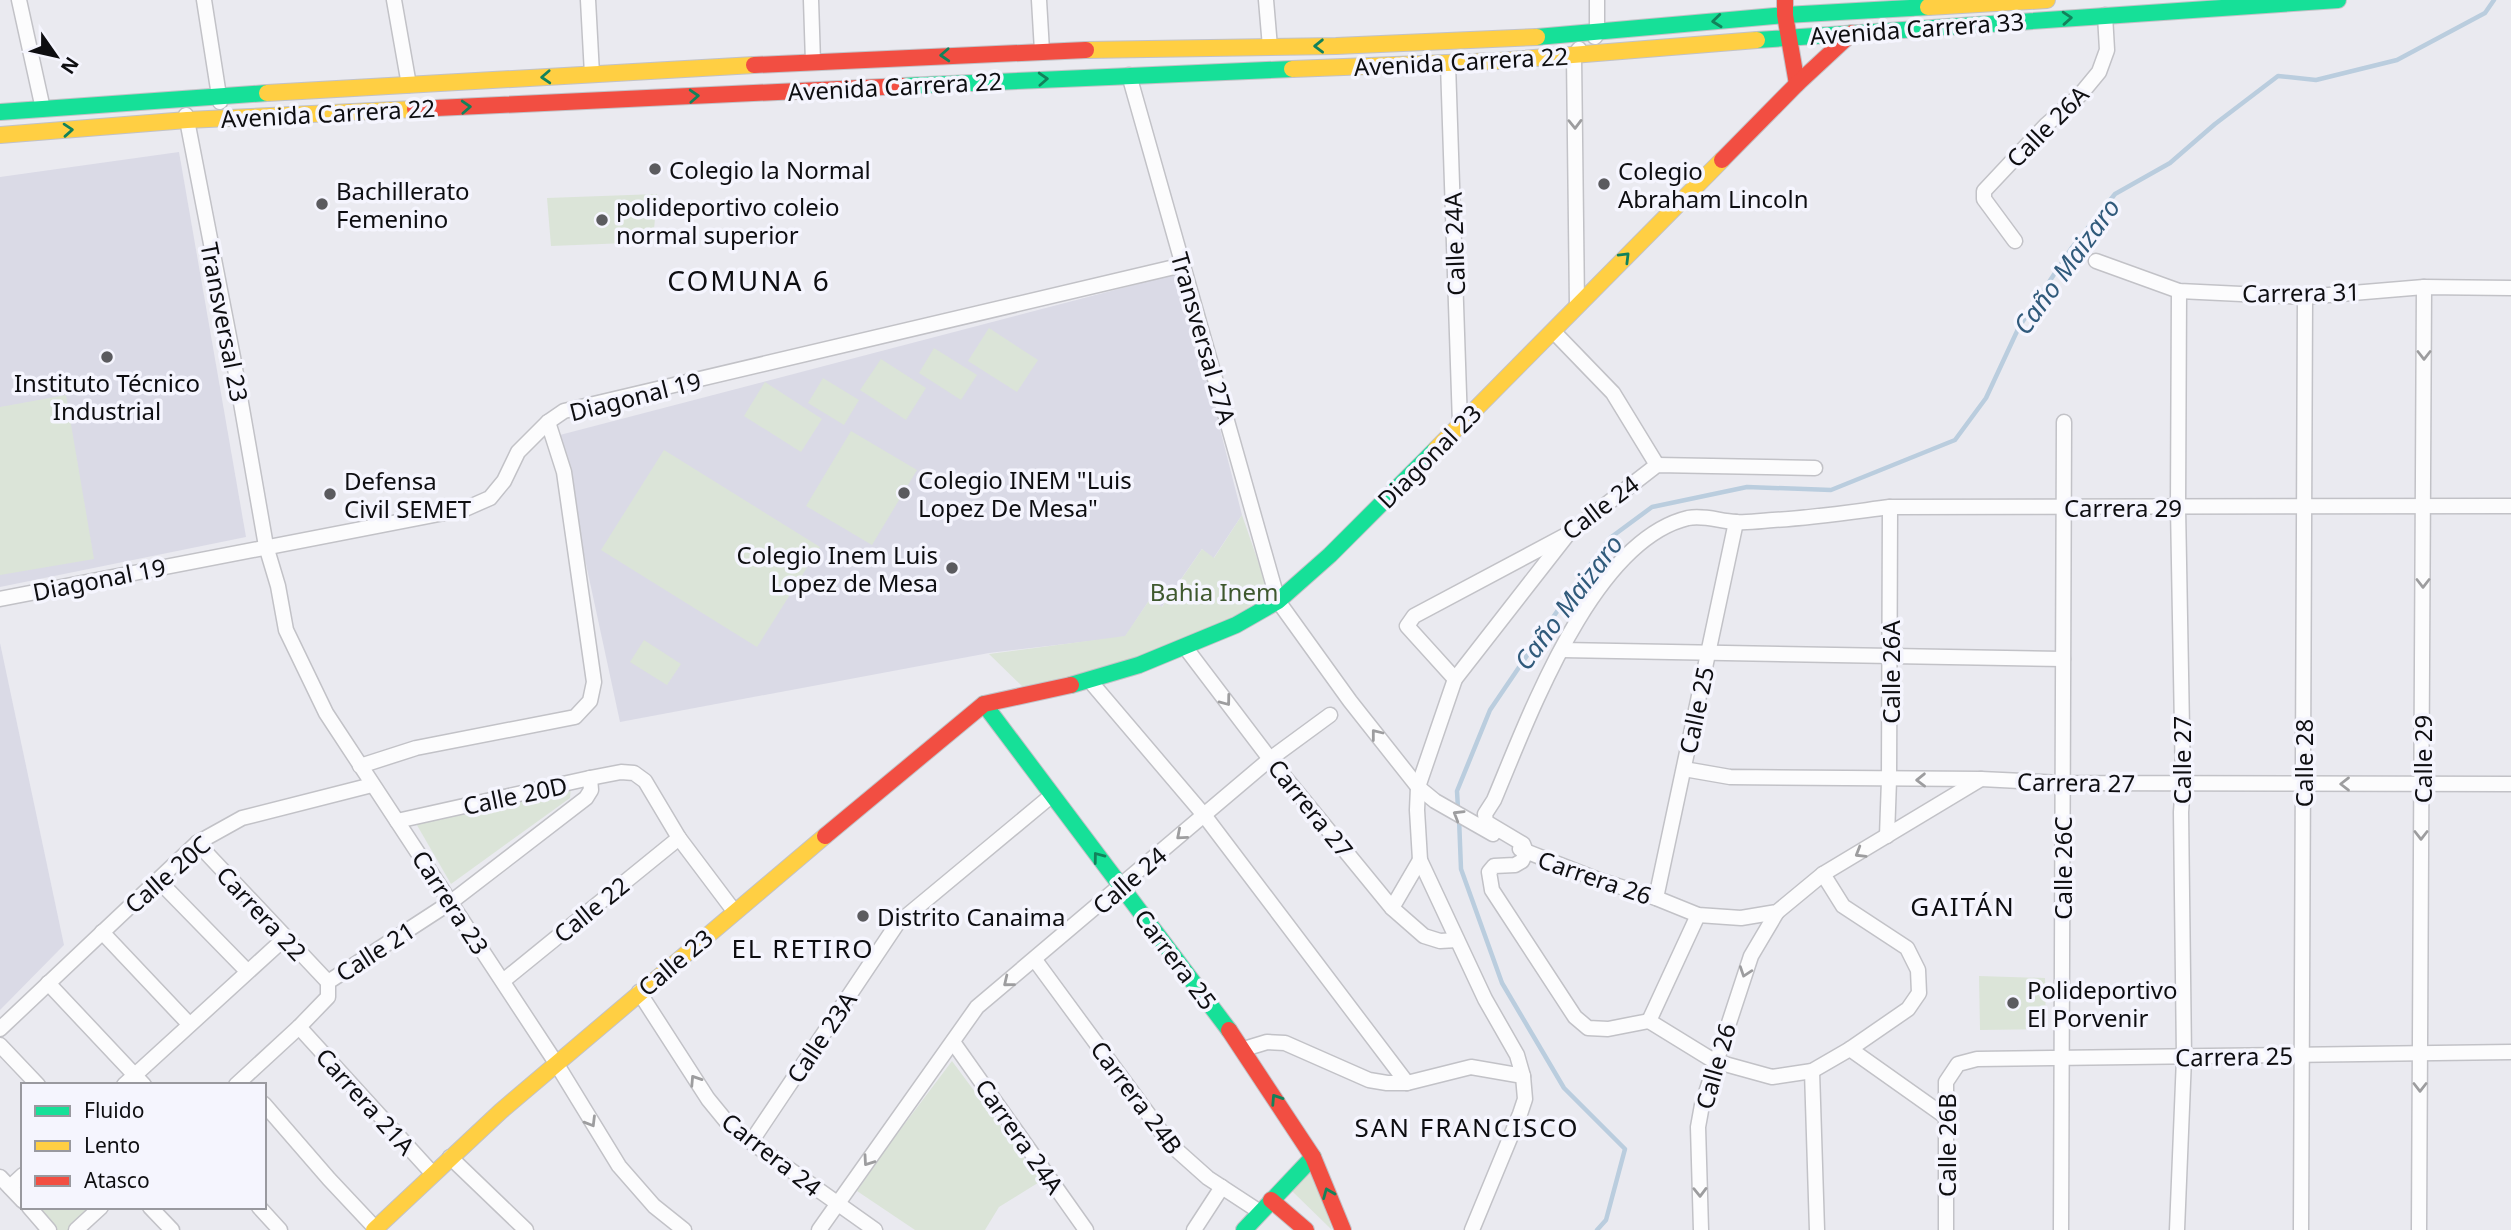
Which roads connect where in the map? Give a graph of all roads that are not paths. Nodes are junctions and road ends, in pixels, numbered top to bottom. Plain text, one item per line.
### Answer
1 (19, 0) edge
2 (204, 0) edge
3 (394, 0) edge
4 (588, 0) edge
5 (811, 0) edge
6 (1039, 0) edge
7 (1266, 0) edge
8 (1597, 0) edge
9 (2047, 0) edge
10 (2338, 0) edge
11 (1785, 7) edge
12 (2105, 15) junction
13 (1597, 33) junction
14 (1852, 33) junction
15 (1789, 37) junction
16 (1270, 47) junction
17 (1042, 51) junction
18 (1574, 56) junction
19 (813, 62) junction
20 (1448, 64) junction
21 (592, 74) junction
22 (1129, 75) junction
23 (1797, 84) junction
24 (409, 85) junction
25 (220, 96) junction
26 (184, 99) junction
27 (43, 109) junction
28 (0, 111) edge
29 (221, 119) junction
30 (187, 120) junction
31 (0, 135) edge
32 (2015, 241) dead end
33 (2096, 261) dead end
34 (1183, 265) junction
35 (2424, 287) junction
36 (2511, 288) edge
37 (2179, 291) junction
38 (2305, 297) junction
39 (1577, 306) junction
40 (1554, 332) junction
41 (548, 422) junction
42 (2064, 422) dead end
43 (1460, 424) junction
44 (1657, 465) junction
45 (1815, 468) dead end
46 (2423, 506) junction
47 (2511, 506) edge
48 (1890, 507) junction
49 (2063, 507) junction
50 (2178, 507) junction
51 (2303, 507) junction
52 (1736, 522) junction
53 (1568, 534) junction
54 (265, 546) junction
55 (0, 599) edge
56 (1278, 601) junction
57 (1185, 647) junction
58 (1562, 650) junction
59 (1709, 651) junction
60 (1890, 655) junction
61 (2063, 659) junction
62 (1455, 679) junction
63 (1090, 681) junction
64 (984, 704) junction
65 (1331, 715) dead end
66 (1270, 759) junction
67 (360, 766) junction
68 (1684, 769) junction
69 (590, 778) junction
70 (1981, 779) junction
71 (1889, 780) junction
72 (2062, 783) junction
73 (2183, 784) junction
74 (2302, 784) junction
75 (2422, 784) junction
76 (2511, 784) edge
77 (372, 785) junction
78 (1418, 787) junction
79 (1051, 796) junction
80 (1204, 816) junction
81 (397, 821) junction
82 (1887, 836) junction
83 (679, 838) junction
84 (197, 843) junction
85 (1526, 852) junction
86 (1420, 860) junction
87 (1824, 874) junction
88 (158, 880) junction
89 (1121, 887) junction
90 (1656, 898) junction
91 (451, 901) junction
92 (1392, 908) junction
93 (734, 911) junction
94 (1777, 912) junction
95 (1698, 915) junction
96 (102, 932) junction
97 (284, 939) junction
98 (1457, 940) junction
99 (1035, 960) junction
100 (247, 971) junction
101 (503, 981) junction
102 (328, 982) junction
103 (48, 983) junction
104 (639, 992) junction
105 (1649, 1021) junction
106 (189, 1024) junction
107 (299, 1027) junction
108 (0, 1029) edge
109 (953, 1042) junction
110 (0, 1045) edge
111 (1244, 1049) junction
112 (1850, 1049) junction
113 (2511, 1052) edge
114 (2420, 1053) junction
115 (2302, 1055) junction
116 (2061, 1058) junction
117 (2184, 1058) junction
118 (1714, 1061) junction
119 (556, 1063) junction
120 (1958, 1064) joint
121 (1812, 1071) junction
122 (1522, 1076) junction
123 (135, 1082) edge
124 (36, 1083) edge
125 (242, 1083) edge
126 (1407, 1083) junction
127 (266, 1106) edge
128 (1946, 1117) junction
129 (751, 1142) junction
130 (450, 1157) junction
131 (1313, 1157) junction
132 (433, 1174) junction
133 (5, 1182) edge
134 (1222, 1187) junction
135 (21, 1199) edge
136 (838, 1204) junction
137 (1266, 1206) junction
138 (31, 1209) edge
139 (99, 1209) edge
140 (152, 1209) edge
141 (261, 1209) edge
142 (49, 1230) edge
143 (76, 1230) edge
144 (172, 1230) edge
145 (280, 1230) edge
146 (376, 1230) edge
147 (526, 1230) edge
148 (684, 1230) edge
149 (819, 1230) edge
150 (874, 1230) edge
151 (1086, 1230) edge
152 (1194, 1230) edge
153 (1244, 1230) edge
154 (1306, 1230) edge
155 (1343, 1230) edge
156 (1472, 1230) edge
157 (1701, 1230) edge
158 (1817, 1230) edge
159 (1946, 1230) edge
160 (2061, 1230) edge
161 (2177, 1230) edge
162 (2301, 1230) edge
163 (2419, 1230) edge

1 - 27 street
2 - 25 street
3 - 24 street
4 - 21 street
5 - 19 street
6 - 17 street
7 - 16 street
8 - 13 street
9 - 11 main road, Avenida Carrera 33
10 - 12 main road, Avenida Carrera 33
11 -> 13 main road, Avenida Carrera 22
11 - 15 main road
14 -> 12 main road, Avenida Carrera 33
12 - 32 street, Calle 26A
13 -> 16 main road, Avenida Carrera 22
13 - 18 street
14 - 15 main road, Avenida Carrera 33
14 - 23 main road, Diagonal 23
15 - 18 main road, Avenida Carrera 22
15 - 23 main road
16 - 17 main road, Avenida Carrera 22
17 -> 19 main road, Avenida Carrera 22
18 - 20 main road, Avenida Carrera 22
18 -> 39 street
19 - 21 main road, Avenida Carrera 22
20 - 22 main road, Avenida Carrera 22
20 - 43 street, Calle 24A
21 -> 24 main road, Avenida Carrera 22
29 -> 22 main road, Avenida Carrera 22
22 - 34 street, Transversal 27A
39 -> 23 main road, Diagonal 23
24 - 25 main road, Avenida Carrera 22
25 - 26 main road, Avenida Carrera 22
25 - 29 street
26 - 27 main road, Avenida Carrera 22
26 - 30 street, Transversal 23
27 - 28 main road, Avenida Carrera 22
29 - 30 main road, Avenida Carrera 22
31 -> 30 main road, Avenida Carrera 22
30 - 54 street, Transversal 23
33 - 37 street, Carrera 31
34 - 41 street, Diagonal 19
34 - 56 street, Transversal 27A
35 - 36 street, Carrera 31
35 - 38 street, Carrera 31
35 -> 46 street, Calle 29
37 - 38 street, Carrera 31
37 - 50 street, Calle 27
38 - 51 street, Calle 28
39 - 40 main road, Diagonal 23
40 - 43 main road, Diagonal 23
40 - 44 street
41 - 54 street, Diagonal 19
41 - 67 street
42 - 49 street, Calle 26C
43 - 56 main road, Diagonal 23
44 - 45 street, Calle 24
44 - 53 street, Calle 24
46 - 47 street, Carrera 29
46 - 51 street, Carrera 29
46 -> 75 street, Calle 29
48 - 49 street, Carrera 29
48 - 52 street, Carrera 29
48 - 60 street, Calle 26A
49 - 50 street, Carrera 29
49 - 61 street, Calle 26C
50 - 51 street, Carrera 29
50 - 73 street, Calle 27
51 - 74 street, Calle 28
52 - 58 street
52 - 59 street, Calle 25
53 - 62 street
53 - 62 street, Calle 24
54 - 55 street, Diagonal 19
54 - 67 street, Carrera 23
56 - 57 main road, Diagonal 23
78 -> 56 street, Carrera 26
57 - 63 main road, Diagonal 23
57 -> 66 street, Carrera 27
58 - 59 street
58 - 85 street
59 - 60 street
59 - 68 street, Calle 25
60 - 61 street
60 - 71 street, Calle 26A
61 - 72 street, Calle 26C
62 - 78 street
63 - 64 main road, Diagonal 23
63 - 80 street
64 - 79 main road, Carrera 25
64 - 93 main road, Calle 23
65 - 66 street, Calle 24
66 - 80 street, Calle 24
66 - 92 street, Carrera 27
67 - 77 street, Carrera 23
68 - 71 street, Carrera 27
68 - 90 street, Calle 25
69 - 81 street, Calle 20D
69 - 83 street, Calle 20D
69 - 91 street, Calle 21
70 -> 71 street, Carrera 27
70 - 72 street, Carrera 27
70 - 82 street, Carrera 26
71 - 82 street, Calle 26A
72 - 73 street, Carrera 27
72 - 116 street, Calle 26C
73 - 74 street, Carrera 27
73 - 117 street, Calle 27
75 -> 74 street, Carrera 27
74 - 115 street, Calle 28
75 - 76 street, Carrera 27
75 -> 114 street, Calle 29
77 - 81 street, Carrera 23
77 - 84 street, Calle 20C
85 -> 78 street, Carrera 26
78 - 86 street
89 -> 79 main road, Carrera 25
79 - 129 street, Calle 23A
80 -> 89 street, Calle 24
80 - 126 street
81 - 91 street, Carrera 23
82 -> 87 street, Carrera 26
83 - 93 street
83 - 101 street, Calle 22
84 - 88 street, Calle 20C
84 - 97 street, Carrera 22
85 - 90 street, Carrera 26
85 - 105 street
86 - 92 street
86 - 98 street
87 - 94 street, Carrera 26
87 - 112 street
88 - 96 street, Calle 20C
88 - 100 street
89 - 99 street, Calle 24
89 - 111 main road, Carrera 25
90 - 95 street, Carrera 26
91 - 101 street, Carrera 23
91 - 102 street, Calle 21
92 - 98 street, Carrera 27
93 - 104 main road, Calle 23
94 - 95 street, Carrera 26
94 -> 118 street, Calle 26
95 - 105 street
96 - 103 street, Calle 20C
96 - 106 street
97 - 100 street
97 - 102 street, Carrera 22
98 - 122 street
99 -> 109 street, Calle 24
99 - 134 street, Carrera 24B
100 - 106 street
101 - 119 street, Carrera 23
102 - 107 street, Calle 21
103 - 108 street, Calle 20C
103 - 123 street
104 - 119 main road, Calle 23
129 -> 104 street, Carrera 24
105 - 118 street
106 - 123 street
107 - 125 street, Calle 21
107 - 132 street, Carrera 21A
109 -> 136 street, Calle 24
109 - 151 street, Carrera 24A
110 - 124 street
111 - 126 street
131 -> 111 main road, Carrera 25
112 - 121 street
112 - 128 street
113 - 114 street, Carrera 25
114 - 115 street, Carrera 25
114 -> 163 street, Calle 29
115 - 117 street, Carrera 25
115 - 162 street, Calle 28
116 - 117 street, Carrera 25
116 - 120 street, Carrera 25
116 - 160 street, Calle 26C
117 - 161 street, Calle 27
118 - 121 street
118 -> 157 street, Calle 26
119 - 130 main road, Calle 23
119 -> 148 street, Carrera 23
120 - 128 street, Calle 26B
121 - 158 street
122 - 126 street
122 - 156 street
127 - 146 street
128 - 159 street, Calle 26B
129 - 136 street, Carrera 24
130 - 132 main road, Calle 23
130 - 147 street
131 - 137 main road
155 -> 131 main road, Carrera 25
132 - 146 main road, Calle 23
133 - 135 street
134 - 137 street, Carrera 24B
134 - 152 street
136 - 149 street, Calle 24
136 - 150 street, Carrera 24
137 - 153 main road
137 - 154 main road, Carrera 24B
138 - 142 street
139 - 143 street
140 - 144 street
141 - 145 street

